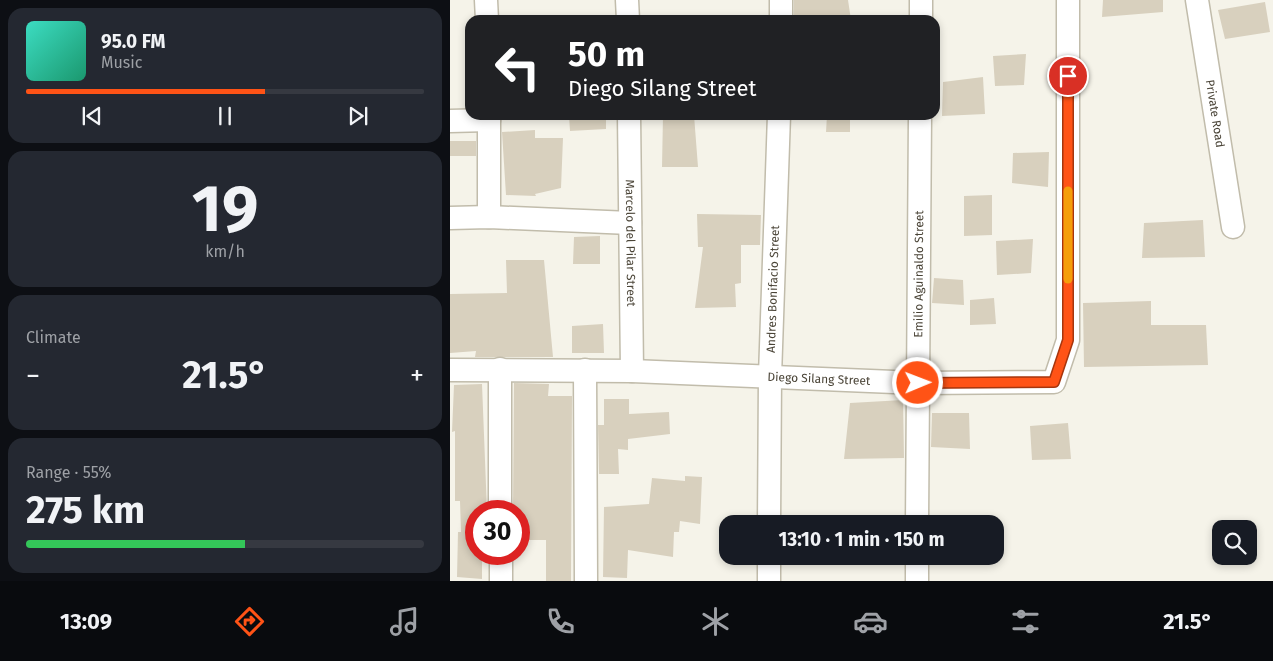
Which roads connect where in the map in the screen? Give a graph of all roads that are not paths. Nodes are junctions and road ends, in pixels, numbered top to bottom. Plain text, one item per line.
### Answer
1 (486, 0) edge
2 (628, 0) edge
3 (781, 0) edge
4 (921, 0) edge
5 (1068, 0) edge
6 (1197, 0) edge
7 (487, 15) edge
8 (628, 15) edge
9 (781, 15) edge
10 (921, 15) edge
11 (465, 119) edge
12 (489, 120) edge
13 (629, 120) edge
14 (779, 120) edge
15 (920, 120) edge
16 (450, 121) edge
17 (489, 217) junction
18 (450, 218) edge
19 (630, 223) junction
20 (1233, 227) dead end
21 (500, 369) junction
22 (450, 370) edge
23 (585, 370) junction
24 (632, 370) junction
25 (770, 376) junction
26 (918, 383) junction
27 (500, 500) edge
28 (769, 515) edge
29 (917, 515) edge
30 (501, 565) edge
31 (769, 565) edge
32 (917, 565) edge
33 (501, 581) edge
34 (586, 581) edge
35 (769, 581) edge
36 (917, 581) edge

1 - 7 street
2 - 8 street
3 - 9 street
4 - 10 street
5 - 26 street, Diego Silang Street
6 - 20 street, Private Road
11 - 16 street
12 - 17 street
13 - 19 street, Marcelo del Pilar Street
14 - 25 street, Andres Bonifacio Street
15 - 26 street, Emilio Aguinaldo Street
17 - 18 street
17 - 19 street
19 - 24 street, Marcelo del Pilar Street
21 - 22 street, Diego Silang Street
21 - 23 street, Diego Silang Street
21 - 27 street
23 - 24 street, Diego Silang Street
23 - 34 street
24 - 25 street, Diego Silang Street
25 - 26 street, Diego Silang Street
25 - 28 street, Andres Bonifacio Street
26 - 29 street, Emilio Aguinaldo Street
30 - 33 street
31 - 35 street
32 - 36 street

